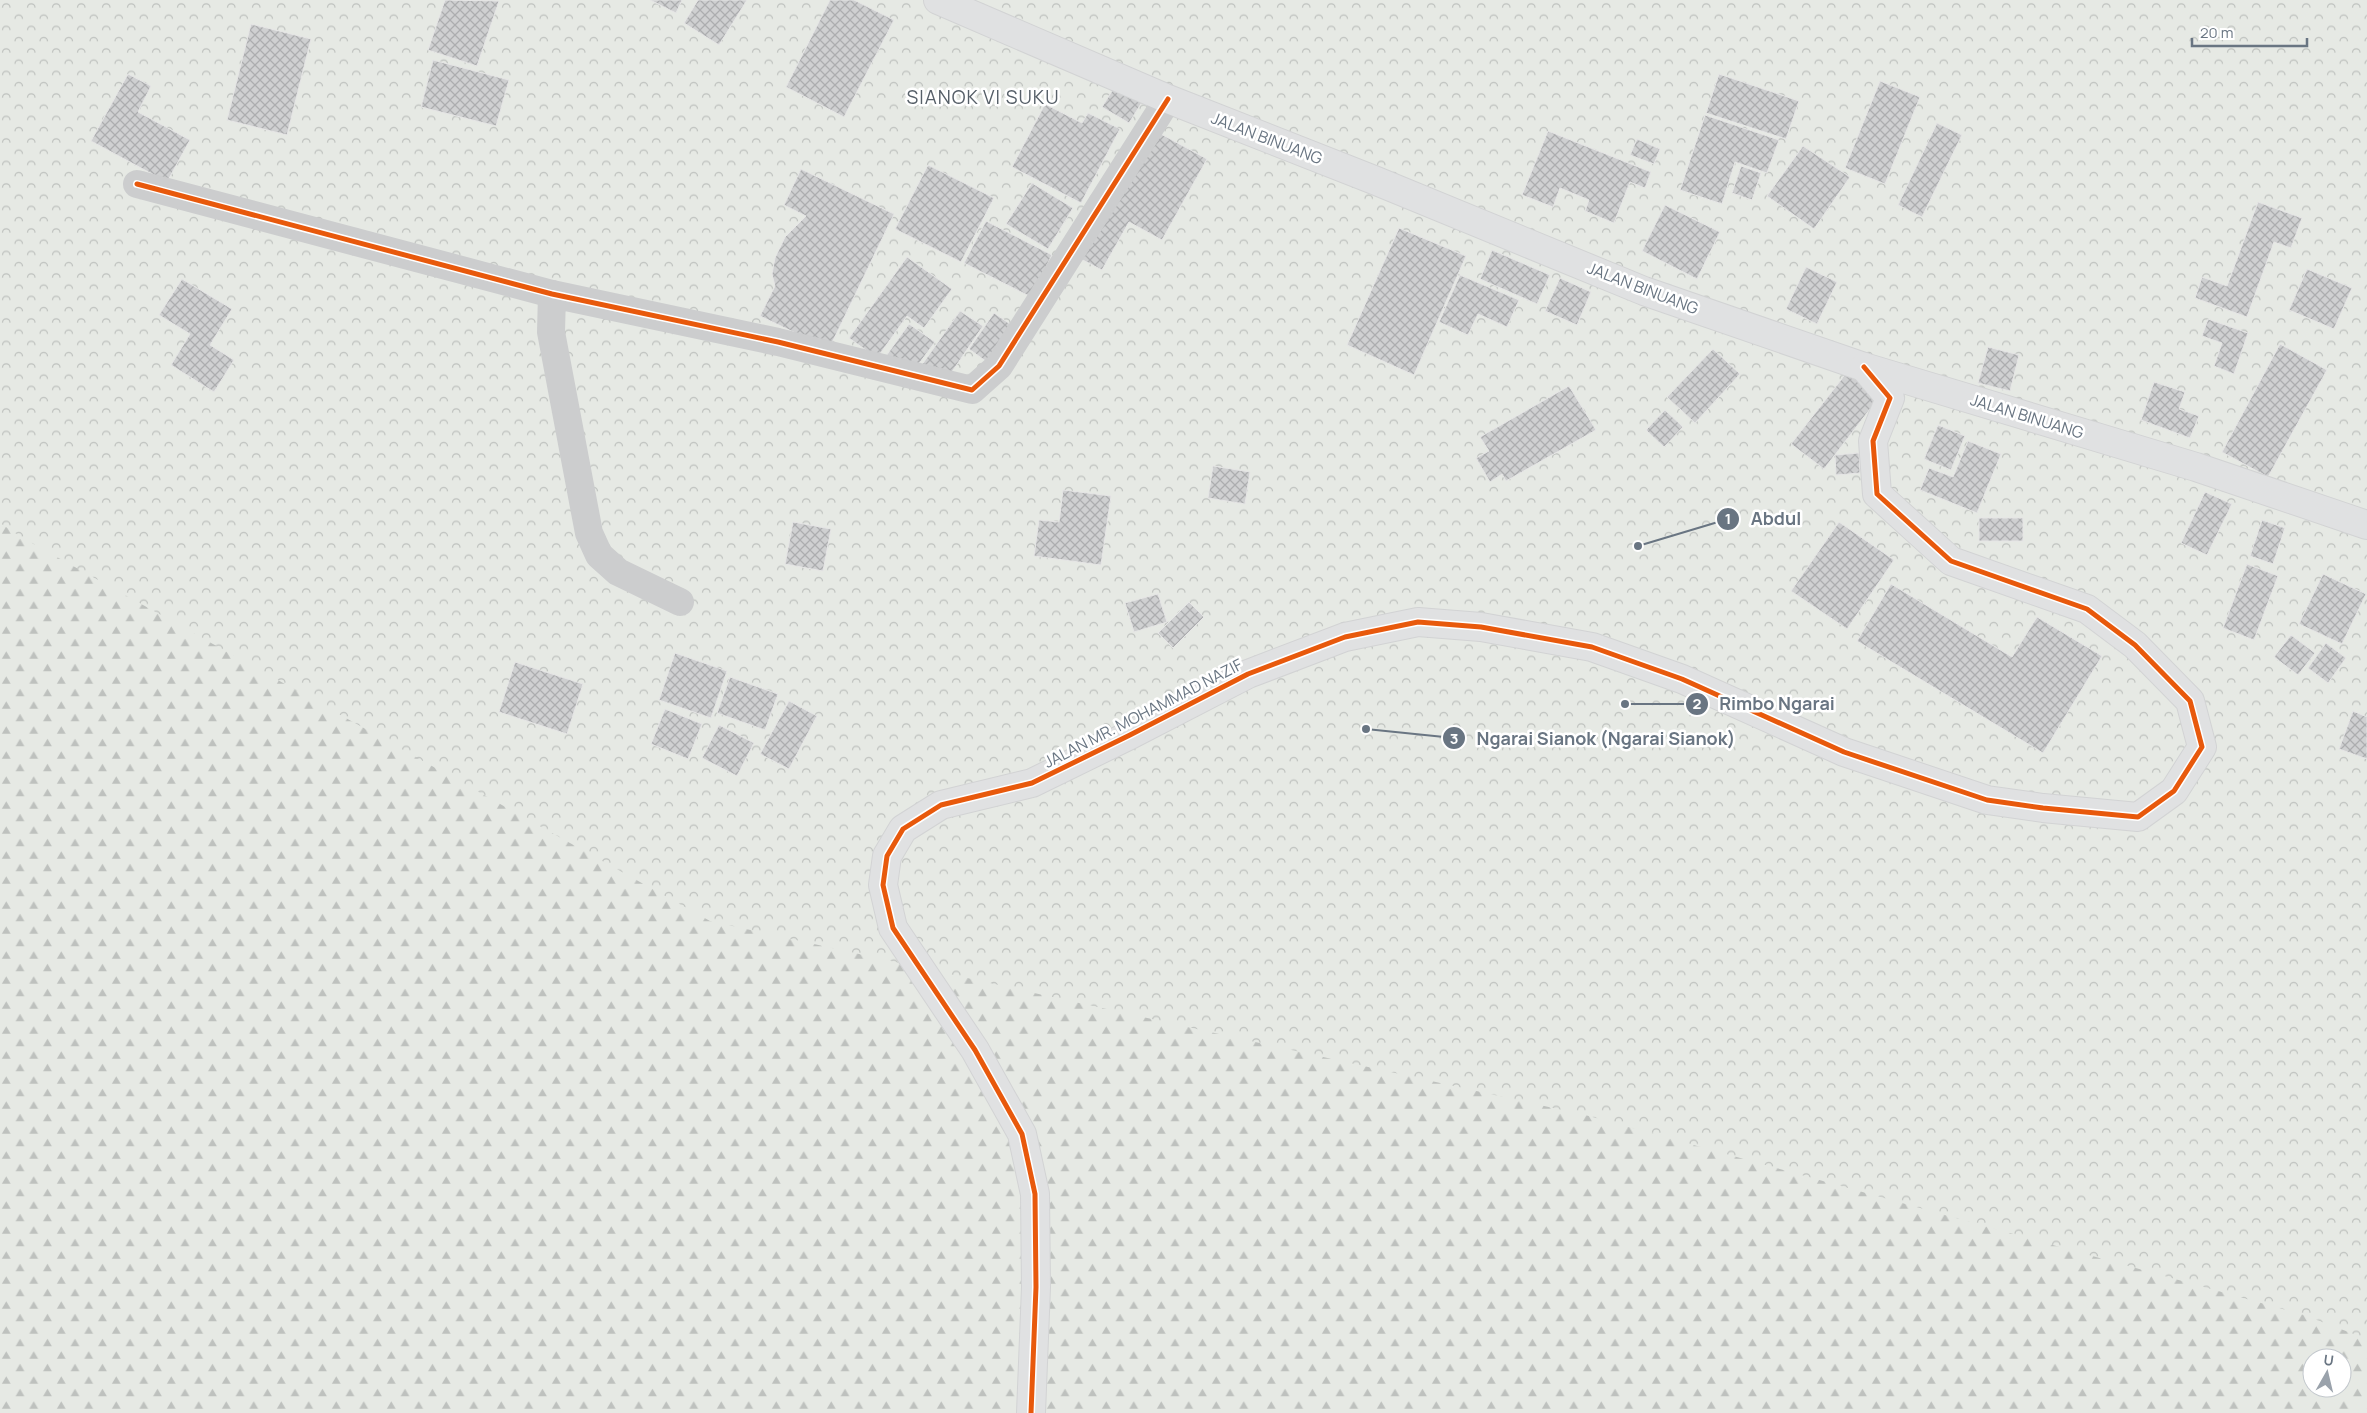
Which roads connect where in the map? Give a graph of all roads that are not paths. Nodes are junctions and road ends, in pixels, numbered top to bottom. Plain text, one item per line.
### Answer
1 (938, 0) edge
2 (1168, 99) junction
3 (137, 184) dead end
4 (552, 294) junction
5 (1864, 367) junction
6 (2367, 525) edge
7 (680, 602) dead end
8 (1031, 1413) edge

1 - 2 street, JALAN BINUANG
2 - 4 street
2 - 5 street, JALAN BINUANG
3 - 4 street
4 - 7 street
5 - 6 street, JALAN BINUANG
5 - 8 street, JALAN MR. MOHAMMAD NAZIF

